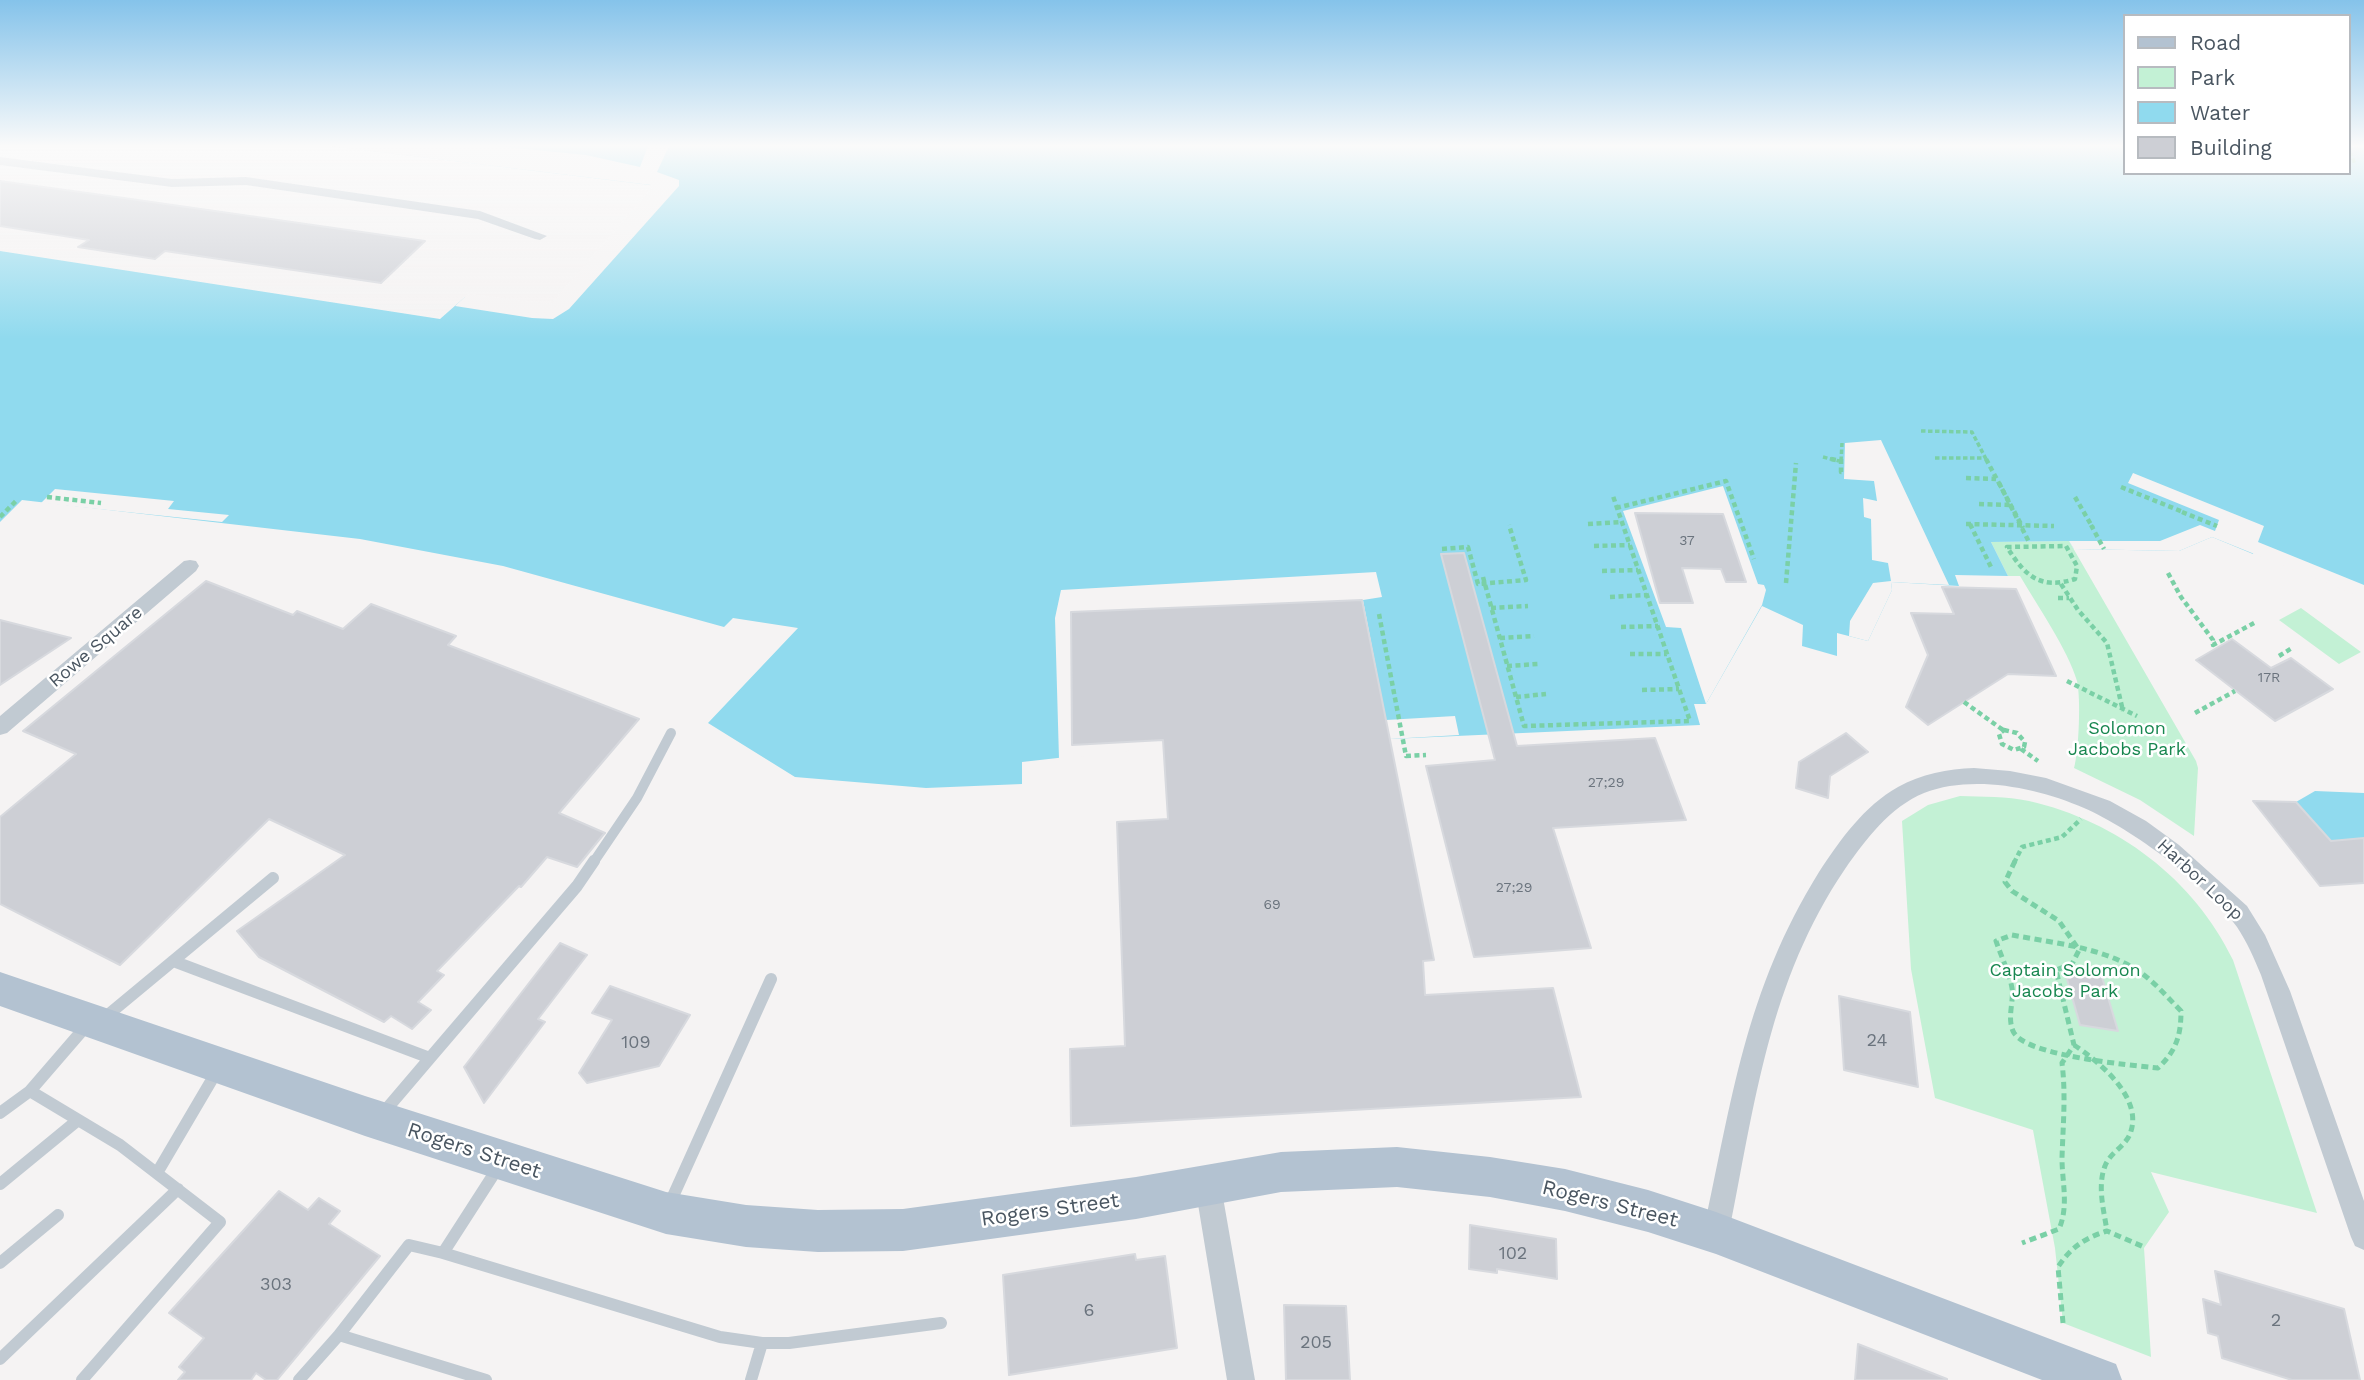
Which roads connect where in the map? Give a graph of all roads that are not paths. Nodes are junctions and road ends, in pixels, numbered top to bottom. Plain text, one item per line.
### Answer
1 (448, 210) edge
2 (540, 236) dead end
3 (190, 566) dead end
4 (0, 727) edge
5 (671, 733) dead end
6 (274, 878) dead end
7 (173, 961) junction
8 (771, 979) dead end
9 (0, 989) edge
10 (93, 1022) junction
11 (430, 1058) junction
12 (220, 1066) junction
13 (30, 1091) junction
14 (0, 1113) edge
15 (78, 1120) junction
16 (377, 1120) junction
17 (503, 1161) junction
18 (157, 1173) junction
19 (0, 1184) edge
20 (1208, 1185) junction
21 (177, 1189) junction
22 (666, 1213) junction
23 (58, 1215) dead end
24 (1716, 1233) junction
25 (2364, 1237) edge
26 (443, 1253) junction
27 (0, 1263) edge
28 (941, 1323) dead end
29 (339, 1335) junction
30 (762, 1343) junction
31 (0, 1359) edge
32 (480, 1379) edge
33 (82, 1380) edge
34 (299, 1380) edge
35 (751, 1380) edge
36 (1241, 1380) edge
37 (2101, 1380) edge

1 - 2 street
3 - 4 street, Rowe Square
5 - 11 lane
6 - 7 lane
7 - 10 lane
7 - 11 lane
8 - 22 lane
9 - 10 main road, Rogers Street
10 - 12 main road, Rogers Street
10 - 13 lane
11 - 16 lane
12 - 16 main road, Rogers Street
12 - 18 lane
13 - 14 lane
13 - 15 lane
15 - 18 lane
15 - 19 lane
16 - 17 main road, Rogers Street
17 - 22 main road, Rogers Street
17 - 26 lane
18 - 21 lane
20 - 22 main road, Rogers Street
20 - 24 main road, Rogers Street
20 - 36 street
21 - 31 lane
21 - 33 lane
23 - 27 lane
24 - 25 street, Harbor Loop
24 - 37 main road, Rogers Street
26 - 29 lane
26 - 30 lane
28 - 30 lane
29 - 32 lane
29 - 34 lane
30 - 35 lane

